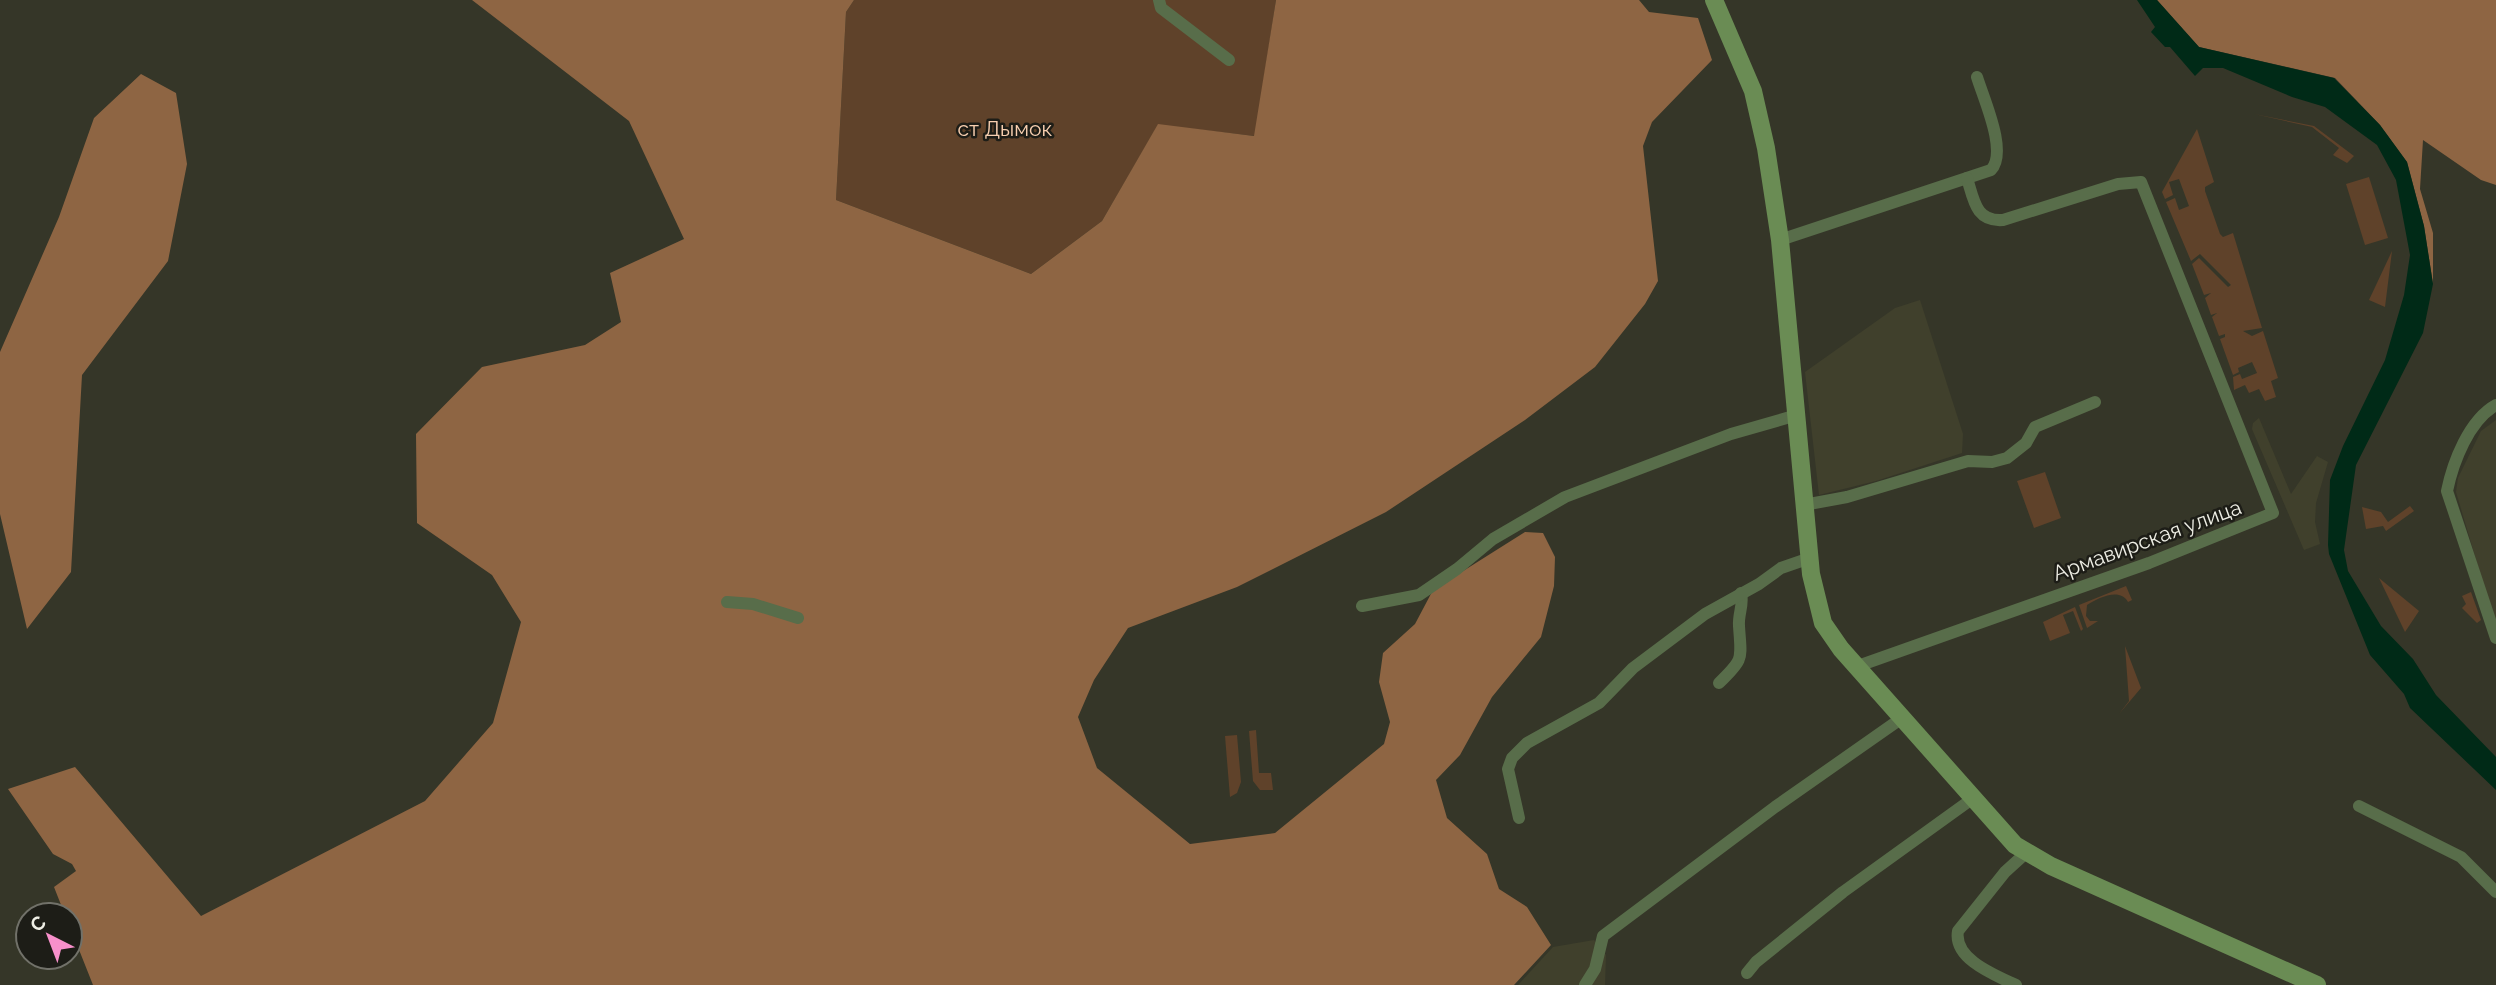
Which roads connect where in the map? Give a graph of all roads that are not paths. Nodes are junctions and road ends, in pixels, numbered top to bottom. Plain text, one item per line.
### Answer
1 (1159, 0) edge
2 (1714, 0) edge
3 (1229, 60) dead end
4 (1976, 77) dead end
5 (1967, 178) junction
6 (1780, 240) junction
7 (2095, 402) dead end
8 (2496, 405) edge
9 (1797, 415) junction
10 (1804, 505) junction
11 (1810, 558) junction
12 (1741, 593) junction
13 (727, 602) dead end
14 (1363, 606) dead end
15 (798, 618) dead end
16 (2496, 638) edge
17 (1858, 666) junction
18 (1719, 683) dead end
19 (1902, 718) junction
20 (1972, 799) junction
21 (2358, 806) dead end
22 (1519, 818) dead end
23 (2027, 852) junction
24 (2496, 892) edge
25 (1747, 973) dead end
26 (1585, 985) edge
27 (2016, 985) edge
28 (2317, 985) edge

1 - 3 street
2 - 6 main road
4 - 5 street
5 - 6 street
5 - 17 street, Армавирская улица
6 - 9 main road
7 - 10 street
8 - 16 street
9 - 10 main road
9 - 14 street
10 - 11 main road
11 - 12 street
11 - 17 main road
12 - 18 street
12 - 22 street
13 - 15 street
17 - 19 main road
19 - 20 main road
19 - 26 street
20 - 23 main road
20 - 25 street
21 - 24 street
23 - 27 street
23 - 28 main road

